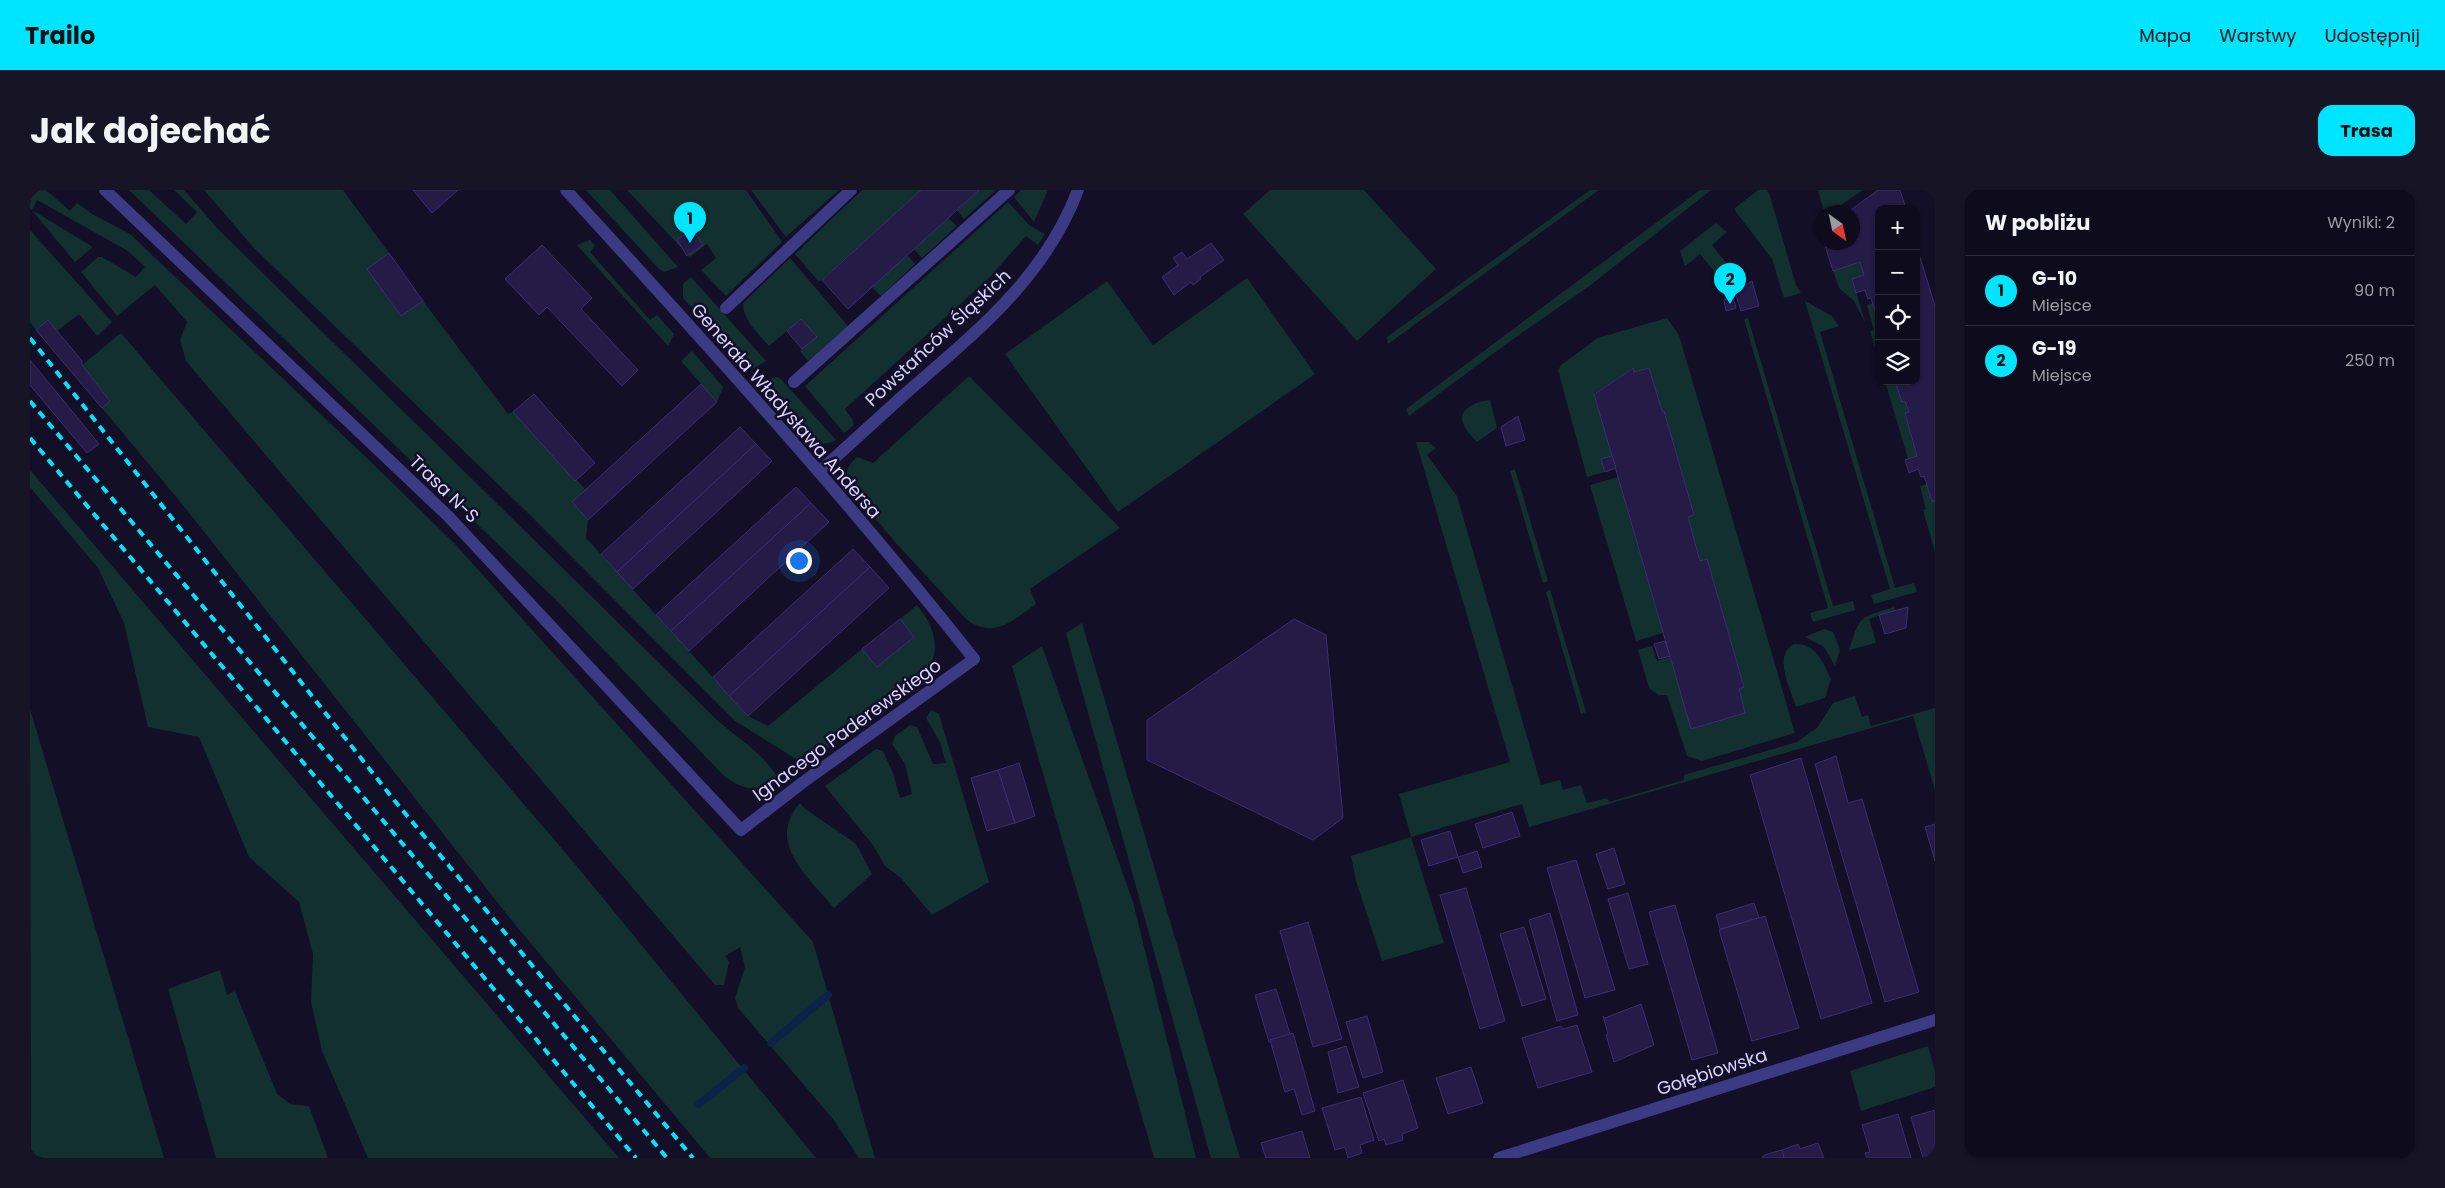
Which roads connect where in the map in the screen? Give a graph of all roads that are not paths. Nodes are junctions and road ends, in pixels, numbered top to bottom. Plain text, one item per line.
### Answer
1 (105, 190) edge
2 (566, 190) edge
3 (851, 190) edge
4 (1009, 190) edge
5 (1078, 190) edge
6 (726, 308) dead end
7 (794, 382) dead end
8 (819, 472) junction
9 (974, 659) joint
10 (740, 830) joint
11 (1935, 1020) edge
12 (1499, 1158) edge

1 - 10 street, Trasa N-S
2 - 8 street, Generała Władysława Andersa
3 - 6 street
4 - 7 street
5 - 8 street, Powstańców Śląskich
8 - 9 street, Generała Władysława Andersa
9 - 10 street, Ignacego Paderewskiego
11 - 12 street, Gołębiowska

